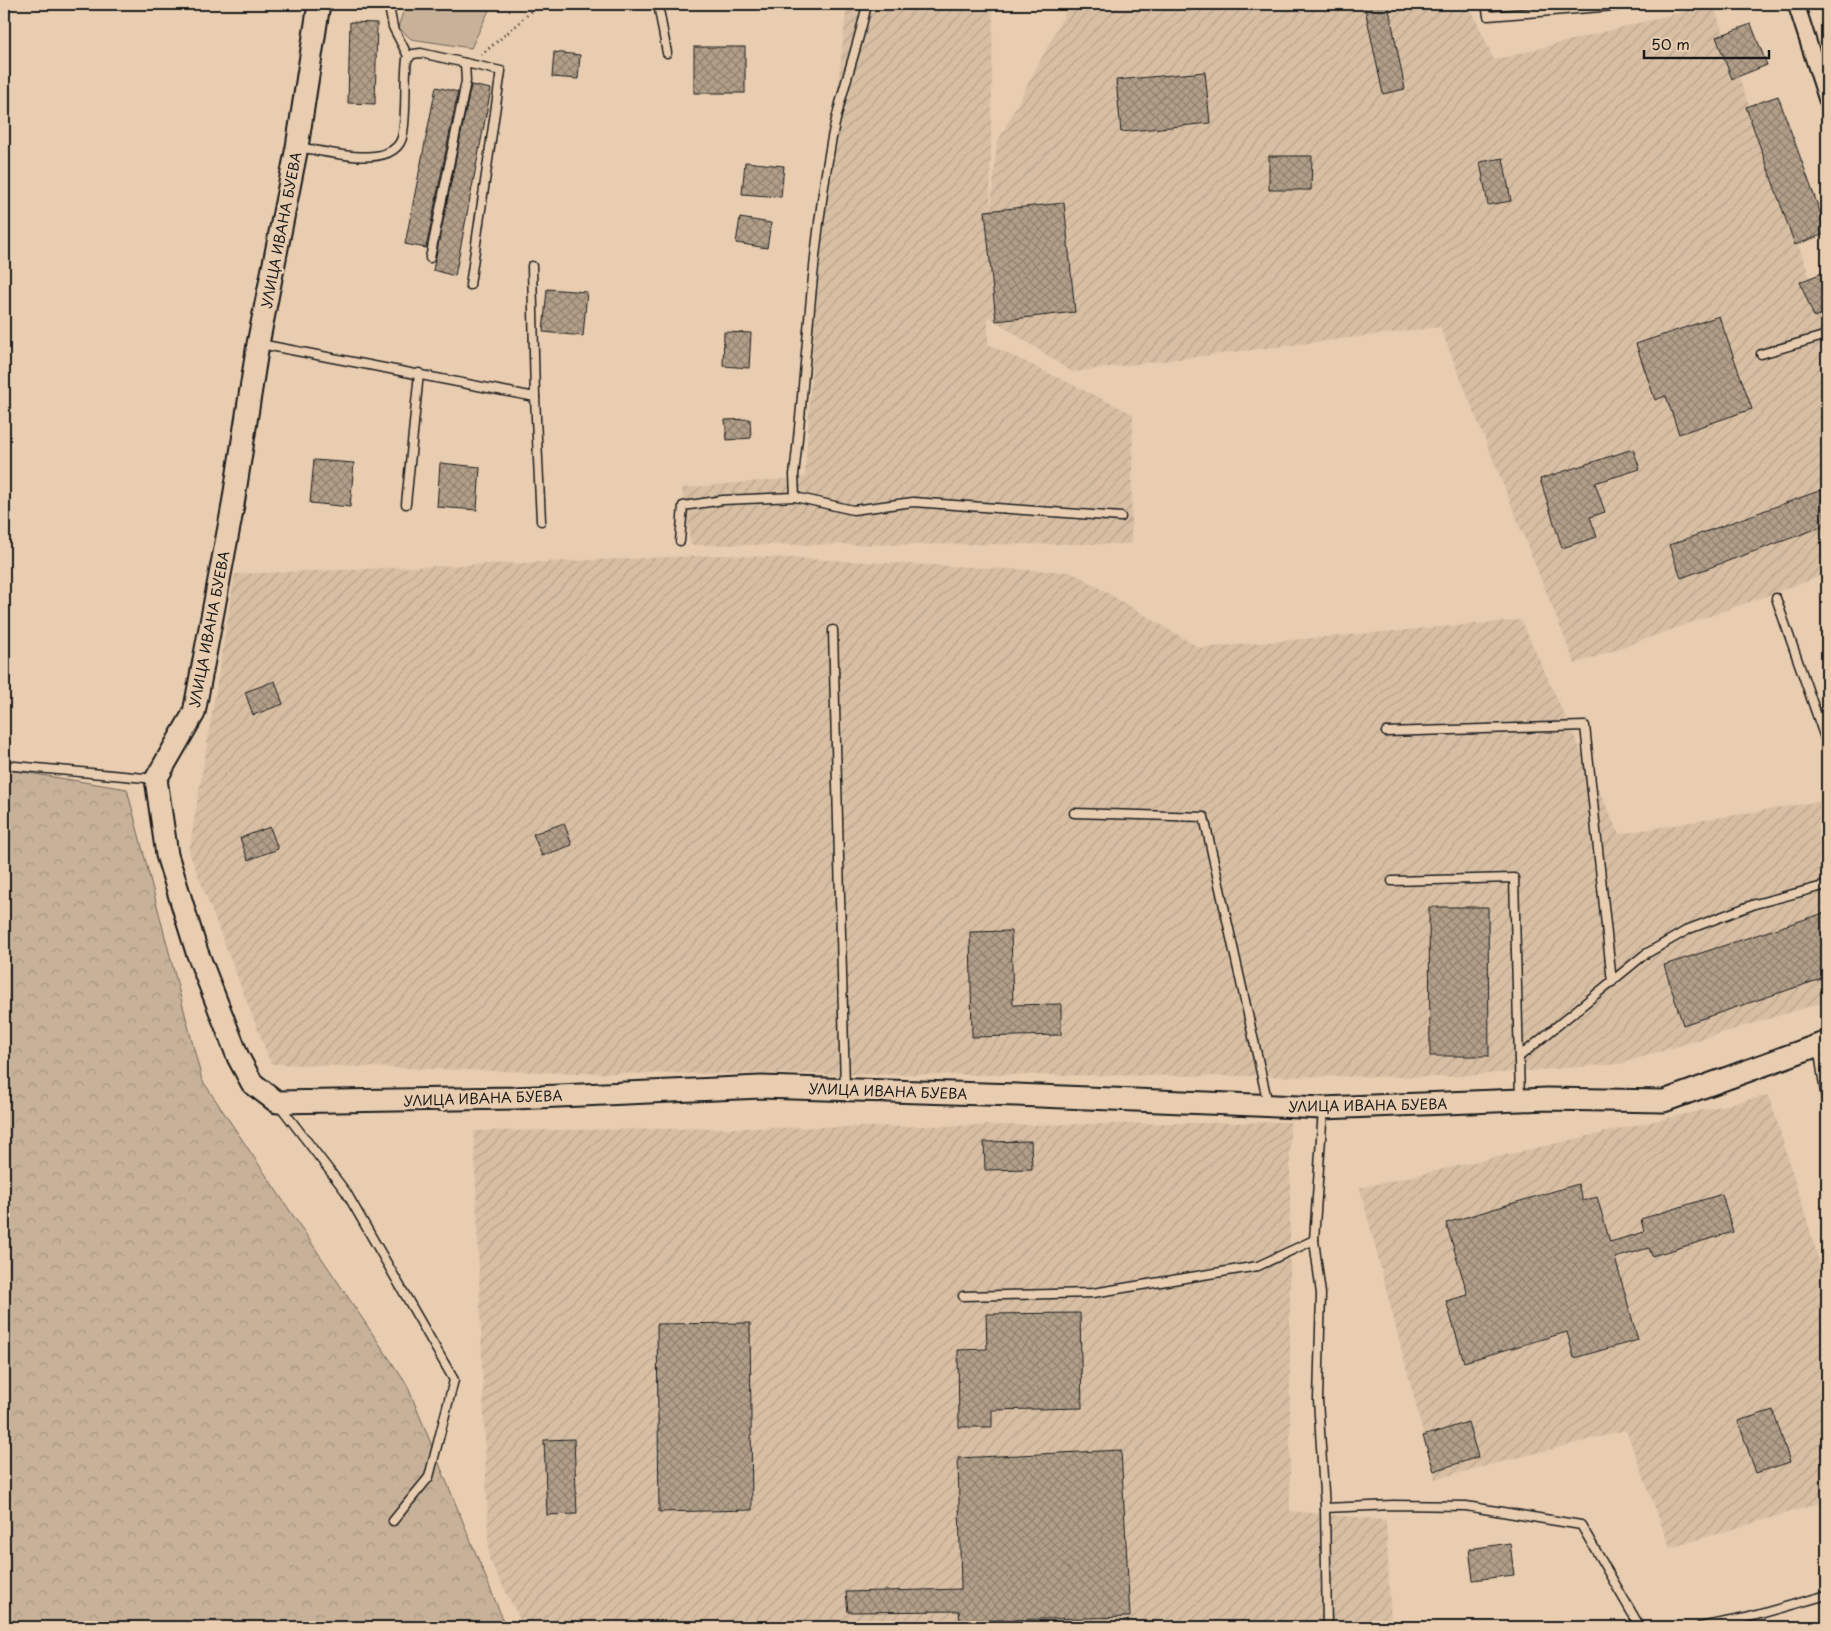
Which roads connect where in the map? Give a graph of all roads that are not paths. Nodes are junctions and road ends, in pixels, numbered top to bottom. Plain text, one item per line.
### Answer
1 (318, 4) edge
2 (658, 4) edge
3 (867, 4) edge
4 (1486, 4) edge
5 (1639, 4) edge
6 (1796, 4) edge
7 (389, 7) dead end
8 (667, 53) dead end
9 (409, 58) junction
10 (468, 63) junction
11 (1827, 100) edge
12 (297, 147) junction
13 (430, 258) dead end
14 (532, 266) dead end
15 (470, 285) dead end
16 (1827, 335) edge
17 (258, 344) junction
18 (1761, 354) dead end
19 (419, 374) junction
20 (535, 397) junction
21 (795, 497) junction
22 (406, 504) dead end
23 (1121, 517) dead end
24 (540, 521) dead end
25 (680, 541) dead end
26 (1776, 598) dead end
27 (833, 630) dead end
28 (1386, 732) dead end
29 (1827, 744) edge
30 (4, 765) edge
31 (156, 779) junction
32 (1074, 814) dead end
33 (1392, 881) dead end
34 (1827, 885) edge
35 (1612, 982) junction
36 (1822, 1044) edge
37 (1519, 1057) junction
38 (845, 1090) junction
39 (1520, 1100) junction
40 (278, 1102) junction
41 (1268, 1106) junction
42 (1827, 1106) edge
43 (1323, 1108) junction
44 (1314, 1240) junction
45 (963, 1296) dead end
46 (1325, 1508) junction
47 (393, 1521) dead end
48 (1827, 1595) edge
49 (1327, 1627) edge
50 (1640, 1627) edge
51 (1700, 1627) edge

1 - 12 street, УЛИЦА ИВАНА БУЕВА
2 - 8 lane
3 - 21 lane
4 - 5 lane
6 - 11 street
7 - 9 lane
9 - 10 lane
9 - 12 lane
10 - 13 lane
10 - 15 lane
12 - 17 street, УЛИЦА ИВАНА БУЕВА
14 - 20 lane
16 - 18 lane
17 - 19 lane
17 - 31 street, УЛИЦА ИВАНА БУЕВА
19 - 20 lane
19 - 22 lane
20 - 24 lane
21 - 23 lane
21 - 25 lane
26 - 29 lane
27 - 38 lane
28 - 35 lane
30 - 31 lane
31 - 40 street
32 - 41 lane
33 - 37 lane
34 - 35 lane
35 - 37 lane
36 - 39 street, УЛИЦА ИВАНА БУЕВА
36 - 42 lane
37 - 39 lane
38 - 40 street, УЛИЦА ИВАНА БУЕВА
38 - 41 street, УЛИЦА ИВАНА БУЕВА
39 - 43 street, УЛИЦА ИВАНА БУЕВА
40 - 47 lane
41 - 43 street, УЛИЦА ИВАНА БУЕВА
43 - 44 lane
44 - 45 lane
44 - 46 lane
46 - 49 lane
46 - 50 lane
48 - 51 lane

